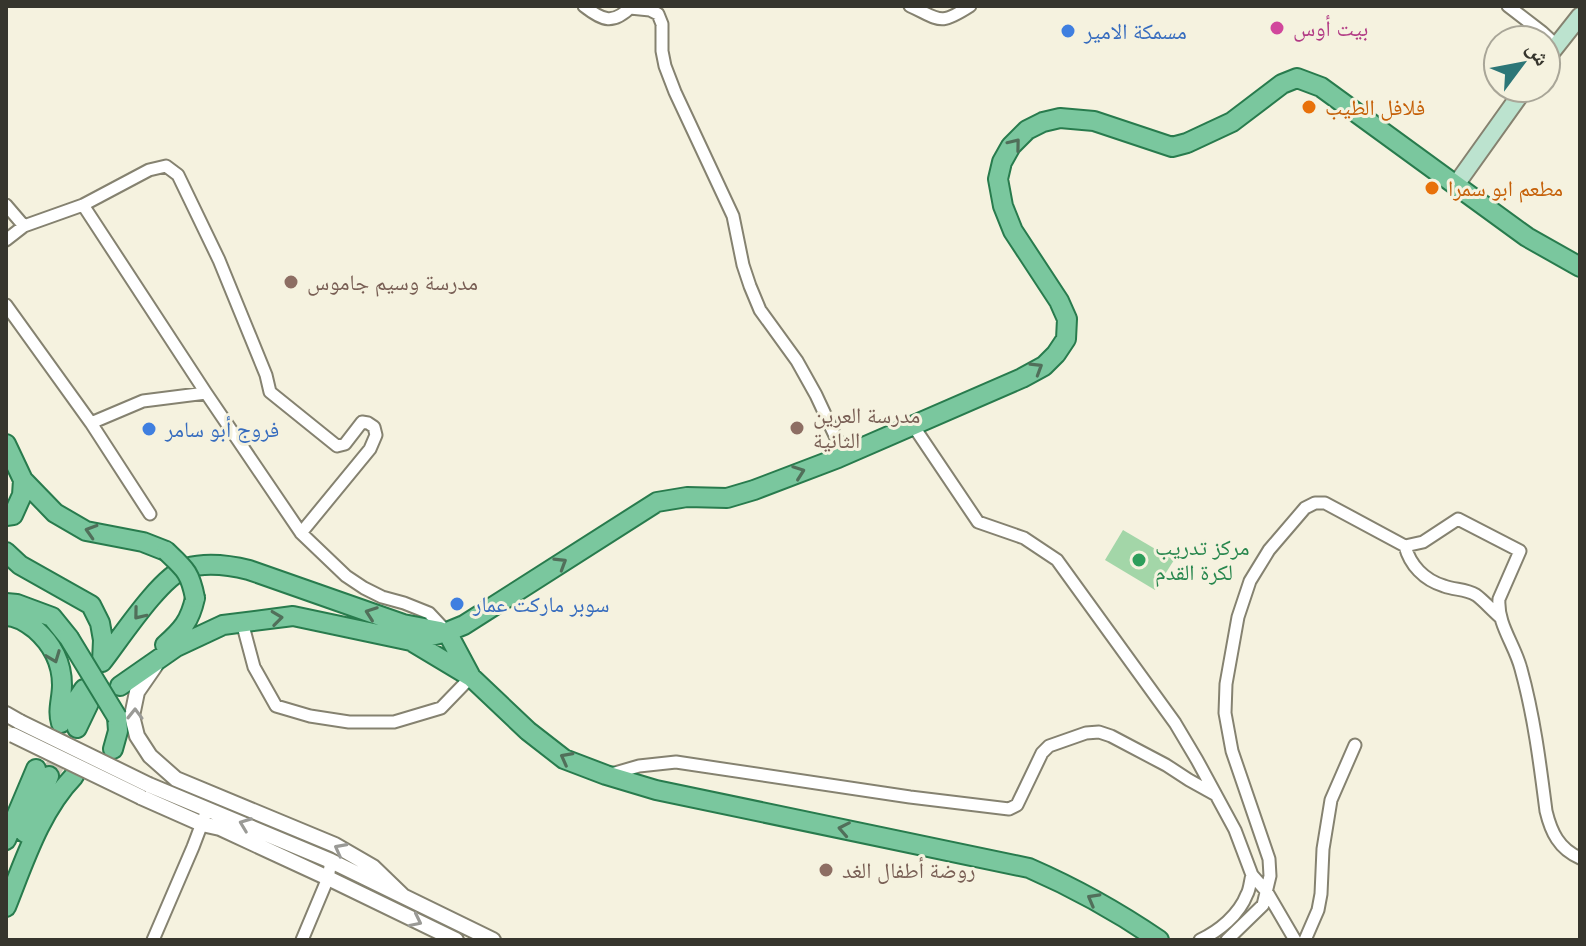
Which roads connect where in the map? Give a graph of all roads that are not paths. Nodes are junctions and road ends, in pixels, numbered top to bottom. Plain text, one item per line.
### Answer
1 (584, 6) edge
2 (910, 6) edge
3 (970, 6) edge
4 (1508, 6) edge
5 (631, 7) edge
6 (1578, 21) edge
7 (1532, 24) edge
8 (1562, 39) edge
9 (1514, 104) edge
10 (1455, 186) junction
11 (6, 205) edge
12 (83, 205) junction
13 (24, 226) junction
14 (6, 240) edge
15 (1580, 266) edge
16 (6, 305) edge
17 (206, 393) junction
18 (91, 423) junction
19 (912, 424) junction
20 (6, 444) edge
21 (844, 455) junction
22 (23, 480) junction
23 (150, 514) dead end
24 (6, 516) edge
25 (301, 533) junction
26 (1405, 546) junction
27 (6, 552) edge
28 (6, 603) edge
29 (6, 616) edge
30 (1500, 617) junction
31 (242, 622) junction
32 (447, 632) junction
33 (411, 641) junction
34 (176, 647) junction
35 (471, 677) junction
36 (86, 696) dead end
37 (6, 714) edge
38 (13, 729) edge
39 (1355, 745) dead end
40 (113, 749) dead end
41 (606, 775) junction
42 (74, 776) dead end
43 (1216, 795) junction
44 (204, 817) junction
45 (6, 840) edge
46 (1580, 858) edge
47 (331, 861) junction
48 (1252, 875) junction
49 (328, 878) junction
50 (6, 881) edge
51 (1267, 892) junction
52 (402, 895) junction
53 (6, 907) edge
54 (153, 940) edge
55 (302, 940) edge
56 (456, 940) edge
57 (493, 940) edge
58 (1159, 940) edge
59 (1200, 940) edge
60 (1227, 940) edge
61 (1295, 940) edge
62 (1305, 940) edge

1 - 5 street
2 - 3 street
4 - 7 street
5 - 21 street
6 - 8 main road
9 - 10 main road
10 - 15 main road
19 -> 10 main road
11 - 13 street
12 - 13 street
12 - 17 street
12 - 25 street
13 - 14 street
16 - 18 street
17 - 18 street
17 - 25 street
18 - 23 street
19 - 21 main road
19 - 43 street
20 - 22 main road
32 -> 21 main road
22 - 24 main road
34 -> 22 main road, bridge
25 - 32 street
26 - 30 street
26 - 30 street
26 - 51 street
32 -> 27 main road
28 - 40 main road, bridge
29 -> 36 main road
30 - 46 street
31 -> 33 main road
31 - 34 main road
31 - 35 street
32 - 33 main road
32 - 35 main road
33 - 35 main road
52 -> 34 street
41 -> 35 main road
37 - 38 street
38 - 44 street, bridge
39 - 62 street
41 - 43 street
58 -> 41 main road
42 - 53 main road
43 - 48 street
47 -> 44 street
44 - 49 street
44 - 54 street
45 - 50 main road
47 - 49 street
47 - 52 street
48 - 51 street
48 - 59 street
49 - 55 street
49 -> 56 street
51 - 60 street
51 - 61 street
52 - 57 street

